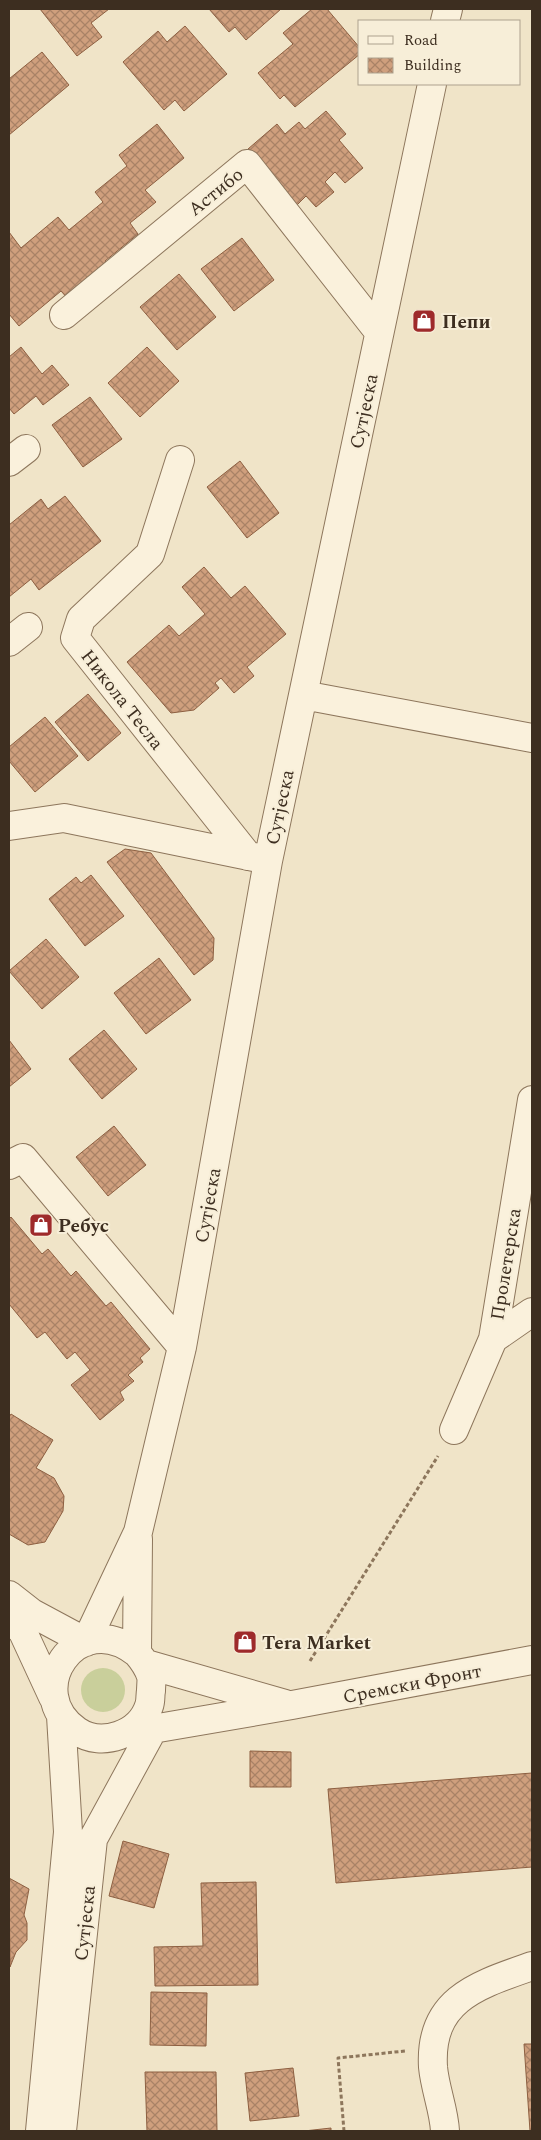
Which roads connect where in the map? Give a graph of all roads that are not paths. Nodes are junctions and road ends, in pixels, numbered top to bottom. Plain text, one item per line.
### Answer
1 (432, 85) edge
2 (64, 315) dead end
3 (379, 332) junction
4 (180, 460) dead end
5 (303, 695) junction
6 (532, 738) edge
7 (9, 826) edge
8 (258, 858) junction
9 (532, 1100) edge
10 (9, 1165) edge
11 (532, 1312) edge
12 (493, 1339) junction
13 (182, 1347) junction
14 (454, 1430) road end
15 (138, 1532) junction
16 (9, 1595) edge
17 (9, 1621) edge
18 (86, 1642) junction
19 (142, 1659) junction
20 (532, 1660) edge
21 (292, 1705) junction
22 (58, 1708) junction
23 (153, 1729) junction
24 (126, 1733) junction
25 (532, 1966) edge
26 (40, 2131) edge
27 (62, 2131) edge
28 (445, 2131) edge

1 - 3 street, Сутјеска
2 - 3 street, Астибо
3 - 5 street, Сутјеска
4 - 8 street, Никола Тесла
5 - 6 street
5 - 8 street, Сутјеска
7 - 8 street
8 - 13 street, Сутјеска
9 - 12 street, Пролетерска
10 - 13 street
11 - 12 street, Пролетерска
12 - 14 street, Пролетерска
13 - 15 street, Сутјеска
15 - 18 street
15 - 19 street
16 - 18 street
17 - 22 street
18 - 19 street
18 - 22 street
19 - 21 street
19 - 24 street
20 - 21 street, Сремски Фронт
21 - 23 street, Сремски Фронт
22 - 24 street
22 - 26 street, Сутјеска
23 - 24 street, Сремски Фронт
23 - 27 street, Сутјеска
25 - 28 street

